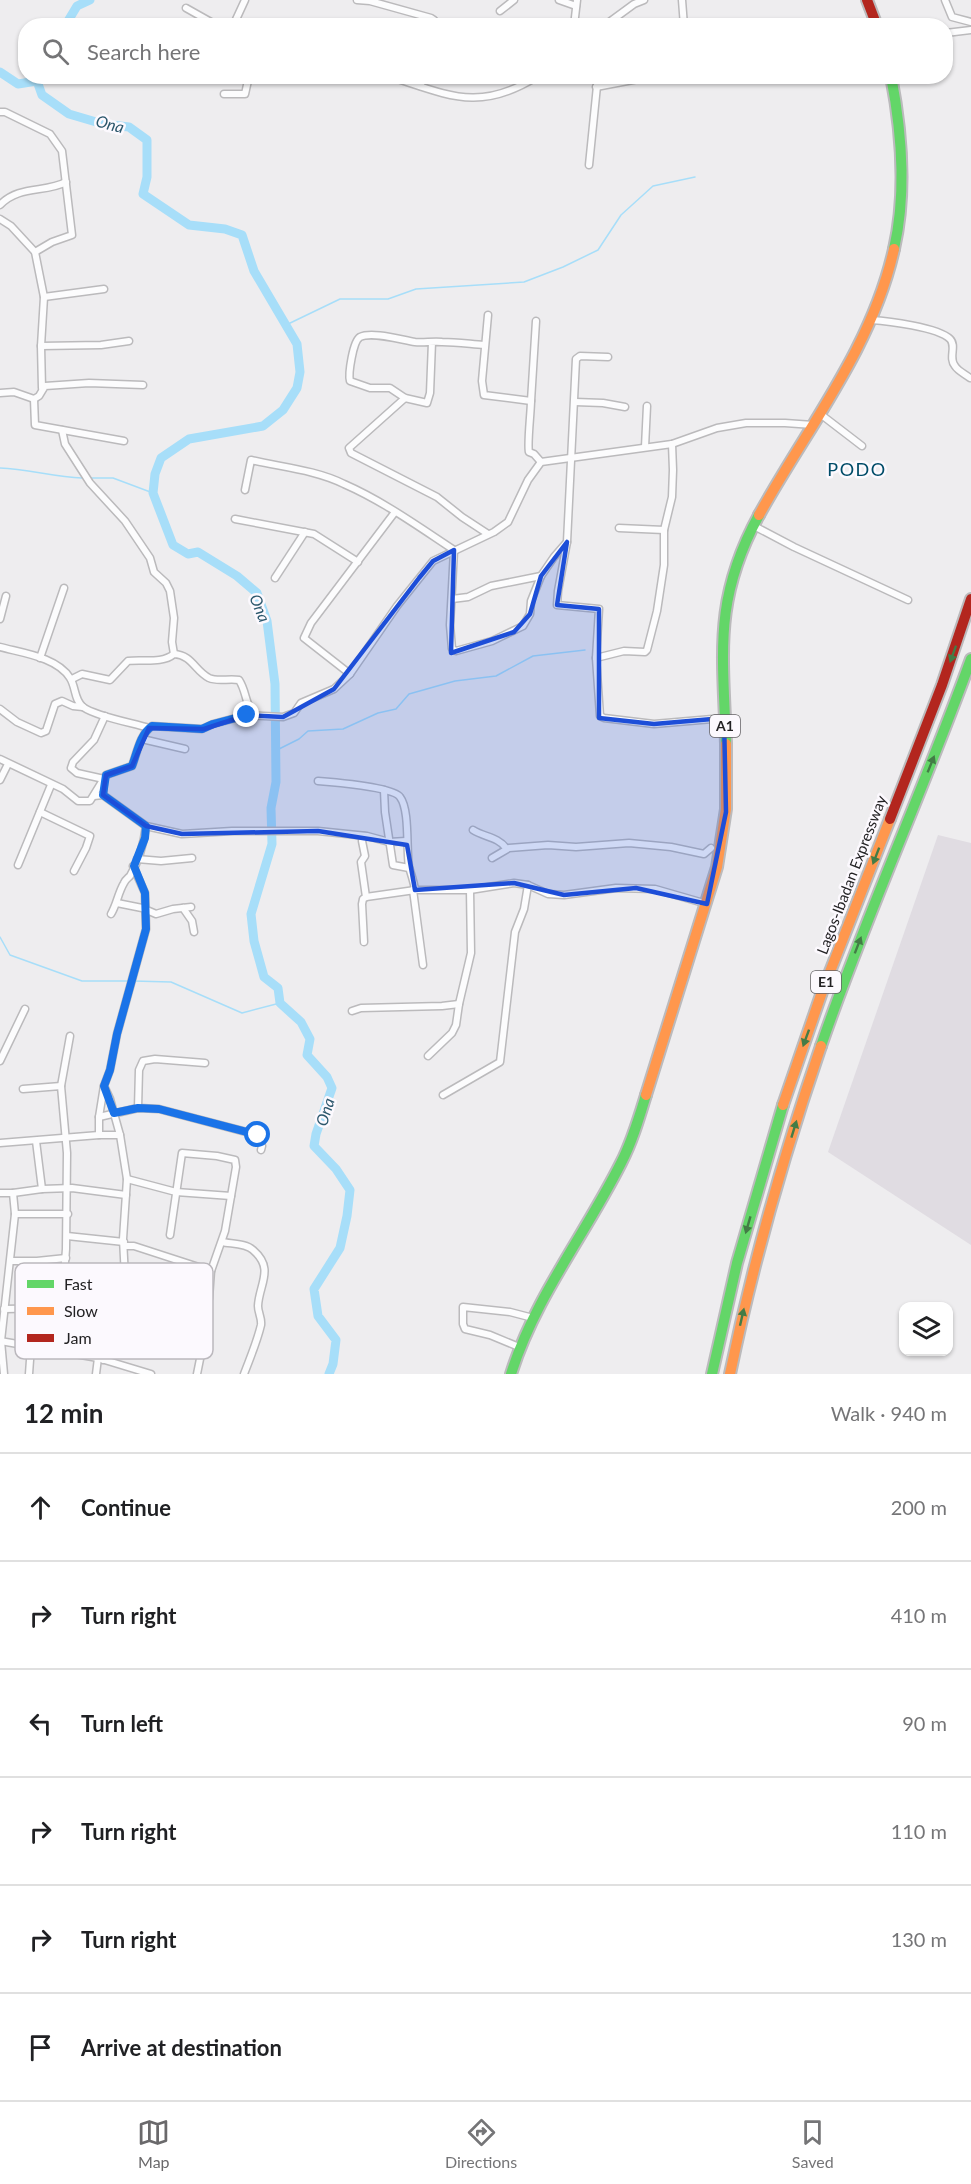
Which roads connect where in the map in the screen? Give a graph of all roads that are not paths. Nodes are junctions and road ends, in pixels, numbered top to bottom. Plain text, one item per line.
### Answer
1 (245, 0) edge
2 (357, 0) edge
3 (514, 0) edge
4 (559, 0) edge
5 (644, 0) edge
6 (682, 0) edge
7 (867, 0) edge
8 (945, 0) edge
9 (370, 1) edge
10 (577, 3) edge
11 (186, 8) dead end
12 (500, 11) dead end
13 (204, 18) edge
14 (237, 18) edge
15 (431, 18) edge
16 (575, 18) edge
17 (615, 18) edge
18 (683, 18) edge
19 (874, 18) edge
20 (971, 22) edge
21 (971, 30) edge
22 (953, 32) edge
23 (247, 84) edge
24 (414, 84) edge
25 (524, 84) edge
26 (597, 84) edge
27 (612, 84) edge
28 (893, 84) edge
29 (420, 86) joint
30 (596, 87) junction
31 (224, 94) dead end
32 (0, 112) edge
33 (589, 165) dead end
34 (66, 182) junction
35 (0, 205) edge
36 (0, 219) edge
37 (35, 252) junction
38 (104, 289) dead end
39 (44, 297) junction
40 (488, 315) dead end
41 (871, 320) junction
42 (536, 321) dead end
43 (129, 341) dead end
44 (432, 342) junction
45 (484, 345) junction
46 (42, 346) junction
47 (608, 357) dead end
48 (970, 378) edge
49 (143, 385) dead end
50 (42, 388) junction
51 (0, 393) edge
52 (405, 398) junction
53 (34, 399) junction
54 (531, 401) junction
55 (575, 402) junction
56 (647, 406) dead end
57 (625, 407) dead end
58 (819, 413) junction
59 (813, 425) junction
60 (62, 430) junction
61 (124, 441) dead end
62 (672, 444) junction
63 (862, 446) dead end
64 (645, 447) junction
65 (570, 459) junction
66 (542, 462) junction
67 (245, 490) dead end
68 (395, 512) junction
69 (235, 519) dead end
70 (754, 526) junction
71 (619, 528) dead end
72 (664, 530) junction
73 (305, 532) junction
74 (488, 534) junction
75 (567, 542) junction
76 (454, 550) junction
77 (358, 562) junction
78 (541, 576) junction
79 (276, 578) dead end
80 (64, 588) dead end
81 (6, 596) dead end
82 (453, 599) junction
83 (971, 599) edge
84 (908, 600) dead end
85 (0, 619) edge
86 (0, 647) edge
87 (174, 654) junction
88 (40, 658) junction
89 (596, 658) junction
90 (971, 659) edge
91 (350, 674) junction
92 (72, 680) junction
93 (83, 707) junction
94 (0, 709) edge
95 (255, 715) junction
96 (105, 716) junction
97 (724, 718) junction
98 (149, 728) junction
99 (142, 739) junction
100 (185, 749) dead end
101 (0, 759) edge
102 (8, 764) junction
103 (104, 779) junction
104 (0, 780) edge
105 (318, 781) dead end
106 (51, 784) junction
107 (384, 790) junction
108 (103, 795) junction
109 (94, 796) junction
110 (40, 812) junction
111 (146, 826) junction
112 (473, 830) dead end
113 (364, 836) junction
114 (406, 841) junction
115 (389, 842) junction
116 (506, 848) junction
117 (711, 848) dead end
118 (192, 858) dead end
119 (492, 858) dead end
120 (137, 859) junction
121 (18, 865) dead end
122 (134, 866) junction
123 (410, 868) junction
124 (74, 871) dead end
125 (528, 885) junction
126 (414, 890) junction
127 (470, 890) junction
128 (366, 897) junction
129 (117, 903) junction
130 (707, 904) junction
131 (190, 907) dead end
132 (183, 908) junction
133 (145, 910) junction
134 (111, 914) dead end
135 (194, 932) dead end
136 (364, 942) dead end
137 (423, 965) dead end
138 (459, 1004) junction
139 (25, 1009) dead end
140 (351, 1011) dead end
141 (70, 1036) dead end
142 (428, 1056) dead end
143 (0, 1061) edge
144 (205, 1063) dead end
145 (61, 1086) junction
146 (104, 1086) junction
147 (23, 1089) dead end
148 (443, 1095) dead end
149 (138, 1108) junction
150 (114, 1113) junction
151 (99, 1117) junction
152 (99, 1135) junction
153 (120, 1135) junction
154 (64, 1137) junction
155 (36, 1141) junction
156 (0, 1143) edge
157 (261, 1150) dead end
158 (127, 1179) junction
159 (67, 1188) junction
160 (42, 1189) junction
161 (176, 1191) junction
162 (0, 1193) edge
163 (14, 1193) junction
164 (126, 1195) junction
165 (231, 1197) junction
166 (15, 1214) junction
167 (68, 1214) junction
168 (170, 1235) dead end
169 (67, 1236) junction
170 (222, 1242) junction
171 (124, 1244) junction
172 (66, 1258) junction
173 (11, 1261) junction
174 (66, 1263) edge
175 (125, 1263) edge
176 (186, 1263) edge
177 (212, 1263) edge
178 (4, 1309) junction
179 (15, 1309) edge
180 (533, 1318) junction
181 (1, 1341) edge
182 (519, 1347) junction
183 (30, 1359) edge
184 (100, 1359) joint
185 (200, 1359) edge
186 (4, 1374) edge
187 (29, 1374) edge
188 (96, 1374) edge
189 (151, 1374) edge
190 (197, 1374) edge
191 (244, 1374) edge
192 (511, 1374) edge
193 (712, 1374) edge
194 (730, 1374) edge

1 - 14 street
2 - 9 street
3 - 12 street
4 - 10 street
5 - 17 street
6 - 18 street
7 - 19 highway
8 - 20 street
9 - 15 street
10 - 16 street
11 - 13 street
21 - 22 street
23 - 31 street
24 - 29 street
25 - 29 street
26 - 30 street
27 - 30 street
28 - 41 highway, A1
30 - 33 street
32 - 34 street
34 - 35 street
34 - 37 street
36 - 37 street
37 - 39 street
38 - 39 street
39 - 46 street
40 - 45 street
41 - 48 street
41 - 58 highway, A1
42 - 54 street
43 - 46 street
44 - 45 street
44 - 52 street
44 - 52 street
45 - 54 street
46 - 50 street
47 - 55 street
49 - 50 street
50 - 53 street
51 - 53 street
52 - 74 street
53 - 60 street
54 - 66 street
55 - 57 street
55 - 65 street
56 - 64 street
58 - 59 highway, A1
58 - 63 street
59 - 62 street
59 - 70 highway, A1
60 - 61 street
60 - 87 street
62 - 64 street
62 - 72 street
64 - 65 street
65 - 66 street
65 - 75 street
66 - 74 street
67 - 68 street
68 - 76 street
68 - 77 street
69 - 73 street
70 - 84 street
70 - 97 highway, A1
71 - 72 street
72 - 89 street
73 - 77 street
73 - 79 street
74 - 76 street
75 - 78 street
75 - 89 street
76 - 82 street
76 - 91 street
77 - 91 street
78 - 82 street
78 - 82 street
80 - 88 street
81 - 85 street
83 -> 193 highway, Lagos-Ibadan Expressway / E1
86 - 88 street
87 - 92 street
87 - 95 street
88 - 92 street
89 - 97 street
194 -> 90 highway, Lagos-Ibadan Expressway / E1
91 - 95 street
92 - 93 street
93 - 94 street
93 - 96 street
95 - 98 street
96 - 98 street
96 - 103 street
97 - 130 highway, A1
98 - 99 street
99 - 100 street
99 - 103 street
101 - 102 street
102 - 104 street
102 - 106 street
103 - 108 street
103 - 109 street
105 - 107 street
106 - 109 street
106 - 110 street
107 - 114 street
107 - 115 street
108 - 109 street
108 - 111 street
110 - 121 street
110 - 124 street
111 - 113 street
111 - 120 street
112 - 116 street
113 - 115 street
113 - 128 street
114 - 115 street
114 - 123 street
115 - 123 street
116 - 117 street
116 - 119 street
118 - 120 street
120 - 122 street
122 - 129 street
122 - 133 street
123 - 126 street
125 - 127 street
125 - 130 street
125 - 148 street
126 - 127 street
126 - 128 street
126 - 137 street
127 - 138 street
128 - 136 street
129 - 133 street
129 - 134 street
130 - 180 highway, A1
131 - 132 street
132 - 133 street
132 - 135 street
133 - 146 street
138 - 140 street
138 - 142 street
139 - 143 street
141 - 145 street
144 - 149 street
145 - 147 street
145 - 154 street
146 - 150 street
146 - 151 street
149 - 150 street
149 - 157 street
150 - 151 street
150 - 153 street
151 - 152 street
152 - 153 street
152 - 154 street
153 - 158 street
154 - 155 street
154 - 159 street
155 - 156 street
155 - 160 street
158 - 161 street
158 - 164 street
159 - 160 street
159 - 164 street
159 - 167 street
160 - 163 street
161 - 165 street
161 - 165 street
161 - 168 street
162 - 163 street
163 - 166 street
164 - 171 street
165 - 170 street
166 - 167 street
166 - 173 street
167 - 169 street
169 - 171 street
169 - 172 street
170 - 177 street
170 - 191 street
171 - 175 street
171 - 176 street
172 - 173 street
172 - 174 street
173 - 178 street
178 - 179 street
178 - 181 street
180 - 182 highway, A1
180 - 182 street
181 - 186 street
182 - 192 highway, A1
183 - 187 street
184 - 188 street
184 - 189 street
185 - 190 street

